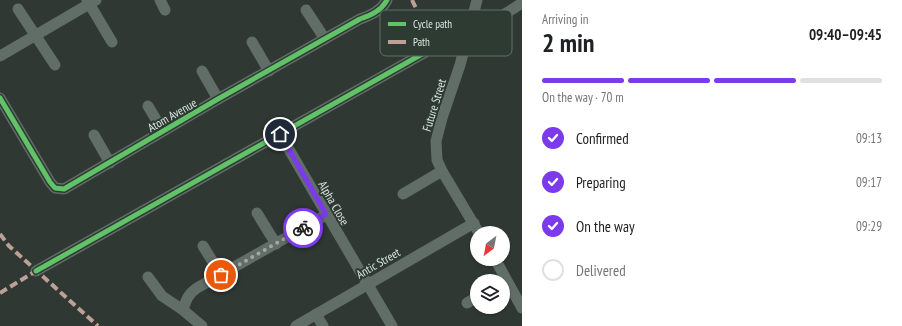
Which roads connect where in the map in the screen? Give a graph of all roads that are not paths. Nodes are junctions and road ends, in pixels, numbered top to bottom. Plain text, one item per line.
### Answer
1 (160, 0) edge
2 (387, 0) edge
3 (477, 0) edge
4 (91, 1) edge
5 (522, 3) edge
6 (18, 9) dead end
7 (166, 10) dead end
8 (306, 10) dead end
9 (474, 10) edge
10 (511, 10) edge
11 (36, 35) junction
12 (325, 39) junction
13 (112, 42) dead end
14 (252, 42) dead end
15 (0, 56) edge
16 (417, 56) edge
17 (462, 56) edge
18 (55, 66) dead end
19 (202, 71) dead end
20 (269, 71) junction
21 (0, 98) edge
22 (218, 99) junction
23 (148, 106) dead end
24 (164, 131) junction
25 (280, 134) junction
26 (94, 135) dead end
27 (110, 163) junction
28 (442, 171) junction
29 (403, 194) dead end
30 (258, 213) dead end
31 (326, 214) junction
32 (476, 226) edge
33 (470, 232) edge
34 (276, 244) junction
35 (203, 246) dead end
36 (36, 271) dead end
37 (221, 275) junction
38 (148, 277) dead end
39 (367, 284) junction
40 (510, 288) edge
41 (470, 301) edge
42 (466, 303) dead end
43 (522, 308) edge
44 (183, 310) junction
45 (316, 314) junction
46 (202, 326) edge
47 (296, 326) edge
48 (323, 326) edge
49 (392, 326) edge

1 - 7 street
2 - 12 street, Atom Avenue
3 - 9 street, Future Street
4 - 11 street
4 - 13 street
5 - 10 street
6 - 11 street
8 - 12 street
11 - 15 street
11 - 18 street
12 - 20 street, Atom Avenue
14 - 20 street
16 - 25 street
17 - 28 street, Future Street
19 - 22 street
20 - 22 street, Atom Avenue
21 - 27 street, Atom Avenue
22 - 24 street, Atom Avenue
23 - 24 street
24 - 27 street, Atom Avenue
25 - 31 street, Alpha Close
25 - 36 street
26 - 27 street
28 - 29 street
28 - 32 street, Future Street
30 - 34 street
31 - 34 street
31 - 39 street, Alpha Close
33 - 39 street, Antic Street
34 - 37 street
35 - 37 street
37 - 44 street
38 - 44 street
39 - 45 street, Antic Street
39 - 49 street, Alpha Close
40 - 43 street
41 - 42 street
44 - 46 street
45 - 47 street, Antic Street
45 - 48 street

